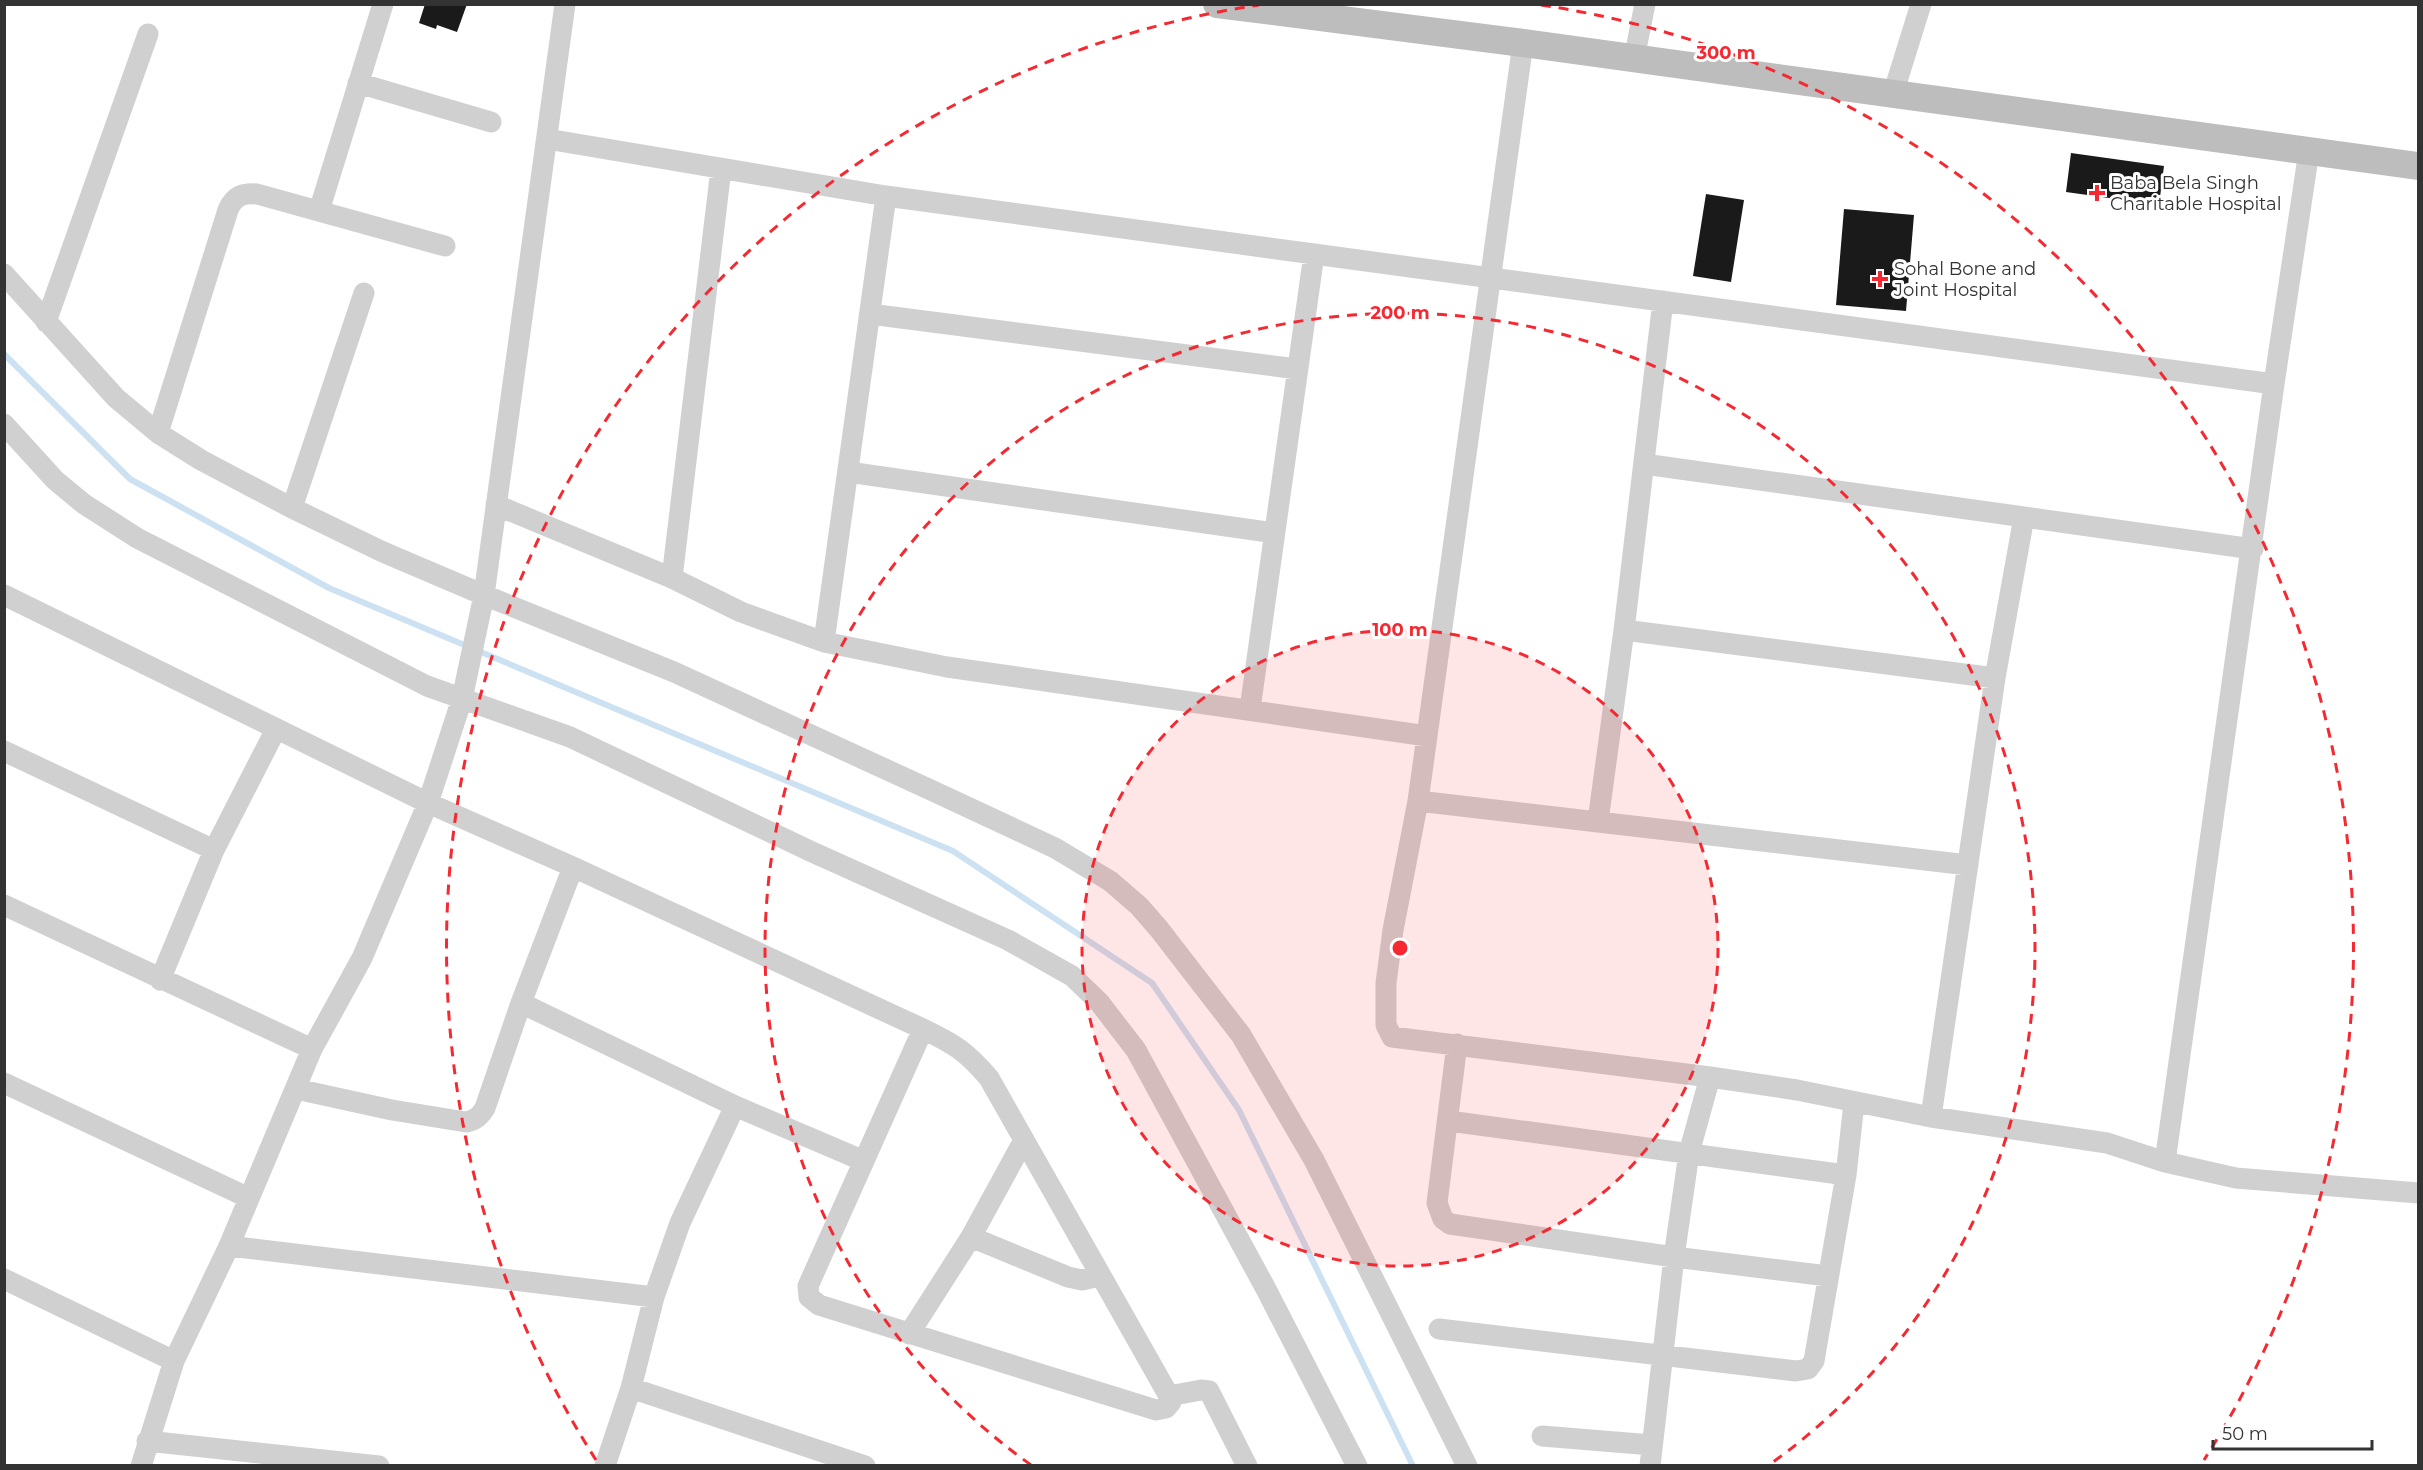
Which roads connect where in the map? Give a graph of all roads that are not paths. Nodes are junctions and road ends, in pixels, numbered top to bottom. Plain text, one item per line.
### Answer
1 (383, 4) edge
2 (565, 4) edge
3 (1217, 4) edge
4 (1645, 4) edge
5 (1921, 4) edge
6 (1283, 9) edge
7 (148, 34) dead end
8 (1523, 44) junction
9 (1634, 59) junction
10 (358, 83) junction
11 (1893, 94) junction
12 (491, 122) dead end
13 (547, 139) junction
14 (2309, 151) junction
15 (2418, 166) edge
16 (721, 168) junction
17 (886, 196) junction
18 (319, 211) junction
19 (445, 246) dead end
20 (1314, 254) junction
21 (4, 274) edge
22 (1490, 278) junction
23 (364, 293) dead end
24 (1663, 301) junction
25 (870, 314) junction
26 (46, 322) junction
27 (1297, 369) junction
28 (2274, 384) junction
29 (4, 424) edge
30 (159, 433) junction
31 (1644, 464) junction
32 (848, 472) junction
33 (496, 505) junction
34 (292, 508) junction
35 (2024, 517) junction
36 (1274, 533) junction
37 (2253, 549) junction
38 (672, 578) junction
39 (4, 595) edge
40 (483, 601) junction
41 (1624, 630) junction
42 (824, 642) junction
43 (1995, 678) junction
44 (463, 693) junction
45 (1250, 710) junction
46 (276, 729) junction
47 (1427, 736) junction
48 (4, 751) edge
49 (1418, 801) junction
50 (428, 803) junction
51 (1598, 821) junction
52 (214, 850) junction
53 (1968, 865) junction
54 (573, 867) junction
55 (4, 905) edge
56 (160, 980) junction
57 (521, 1003) junction
58 (923, 1029) junction
59 (1457, 1044) junction
60 (312, 1049) junction
61 (1710, 1077) junction
62 (4, 1083) edge
63 (296, 1089) junction
64 (1854, 1103) junction
65 (735, 1106) junction
66 (1931, 1117) junction
67 (1449, 1121) junction
68 (1024, 1140) junction
69 (1689, 1153) junction
70 (864, 1161) junction
71 (2165, 1162) junction
72 (1846, 1175) junction
73 (2418, 1193) edge
74 (249, 1198) junction
75 (971, 1237) junction
76 (229, 1246) junction
77 (1674, 1257) junction
78 (1100, 1276) junction
79 (1828, 1276) junction
80 (4, 1279) edge
81 (654, 1297) junction
82 (1439, 1329) dead end
83 (909, 1334) junction
84 (1662, 1355) junction
85 (174, 1361) junction
86 (631, 1388) junction
87 (1169, 1396) junction
88 (1542, 1436) dead end
89 (147, 1441) junction
90 (1651, 1455) edge
91 (141, 1466) edge
92 (378, 1466) edge
93 (605, 1466) edge
94 (865, 1466) edge
95 (1247, 1466) edge
96 (1357, 1466) edge
97 (1467, 1466) edge

1 - 10 street
2 - 13 street
3 - 6 main road
4 - 9 street
5 - 11 street
6 - 8 main road
7 - 26 street
8 - 9 main road
8 - 22 street
9 - 11 main road
10 - 12 street
10 - 18 street
11 - 14 main road
13 - 16 street
13 - 33 street
14 - 15 main road
14 - 28 street
16 - 17 street
16 - 38 street
17 - 20 street
17 - 25 street
18 - 19 street
18 - 30 street
20 - 22 street
20 - 27 street
21 - 26 street
22 - 24 street
22 - 47 street
23 - 34 street
24 - 28 street
24 - 31 street
25 - 27 street
25 - 32 street
26 - 30 street
27 - 36 street
28 - 37 street
29 - 44 street
30 - 34 street
31 - 35 street
31 - 41 street
32 - 36 street
32 - 42 street
33 - 38 street
33 - 40 street
34 - 40 street
35 - 37 street
35 - 43 street
36 - 45 street
37 - 71 street
38 - 42 street
39 - 46 street
40 - 44 street
40 - 97 street
41 - 43 street
41 - 51 street
42 - 45 street
43 - 53 street
44 - 50 street
44 - 96 street
45 - 47 street
46 - 50 street
46 - 52 street
47 - 49 street
48 - 52 street
49 - 51 street
49 - 59 street
50 - 54 street
50 - 60 street
51 - 53 street
52 - 56 street
53 - 66 street
54 - 57 street
54 - 58 street
55 - 56 street
56 - 60 street
57 - 63 street
57 - 65 street
58 - 68 street
58 - 70 street
59 - 61 street
59 - 67 street
60 - 63 street
61 - 64 street
61 - 69 street
62 - 74 street
63 - 74 street
64 - 66 street
64 - 72 street
65 - 70 street
65 - 81 street
66 - 71 street
67 - 69 street
67 - 77 street
68 - 75 street
68 - 78 street
69 - 72 street
69 - 77 street
70 - 83 street
71 - 73 street
72 - 79 street
74 - 76 street
75 - 78 street
75 - 83 street
76 - 81 street
76 - 85 street
77 - 79 street
77 - 84 street
78 - 87 street
79 - 84 street
80 - 85 street
81 - 86 street
82 - 84 street
83 - 87 street
84 - 90 street
85 - 89 street
86 - 93 street
86 - 94 street
87 - 95 street
88 - 90 street
89 - 91 street
89 - 92 street

